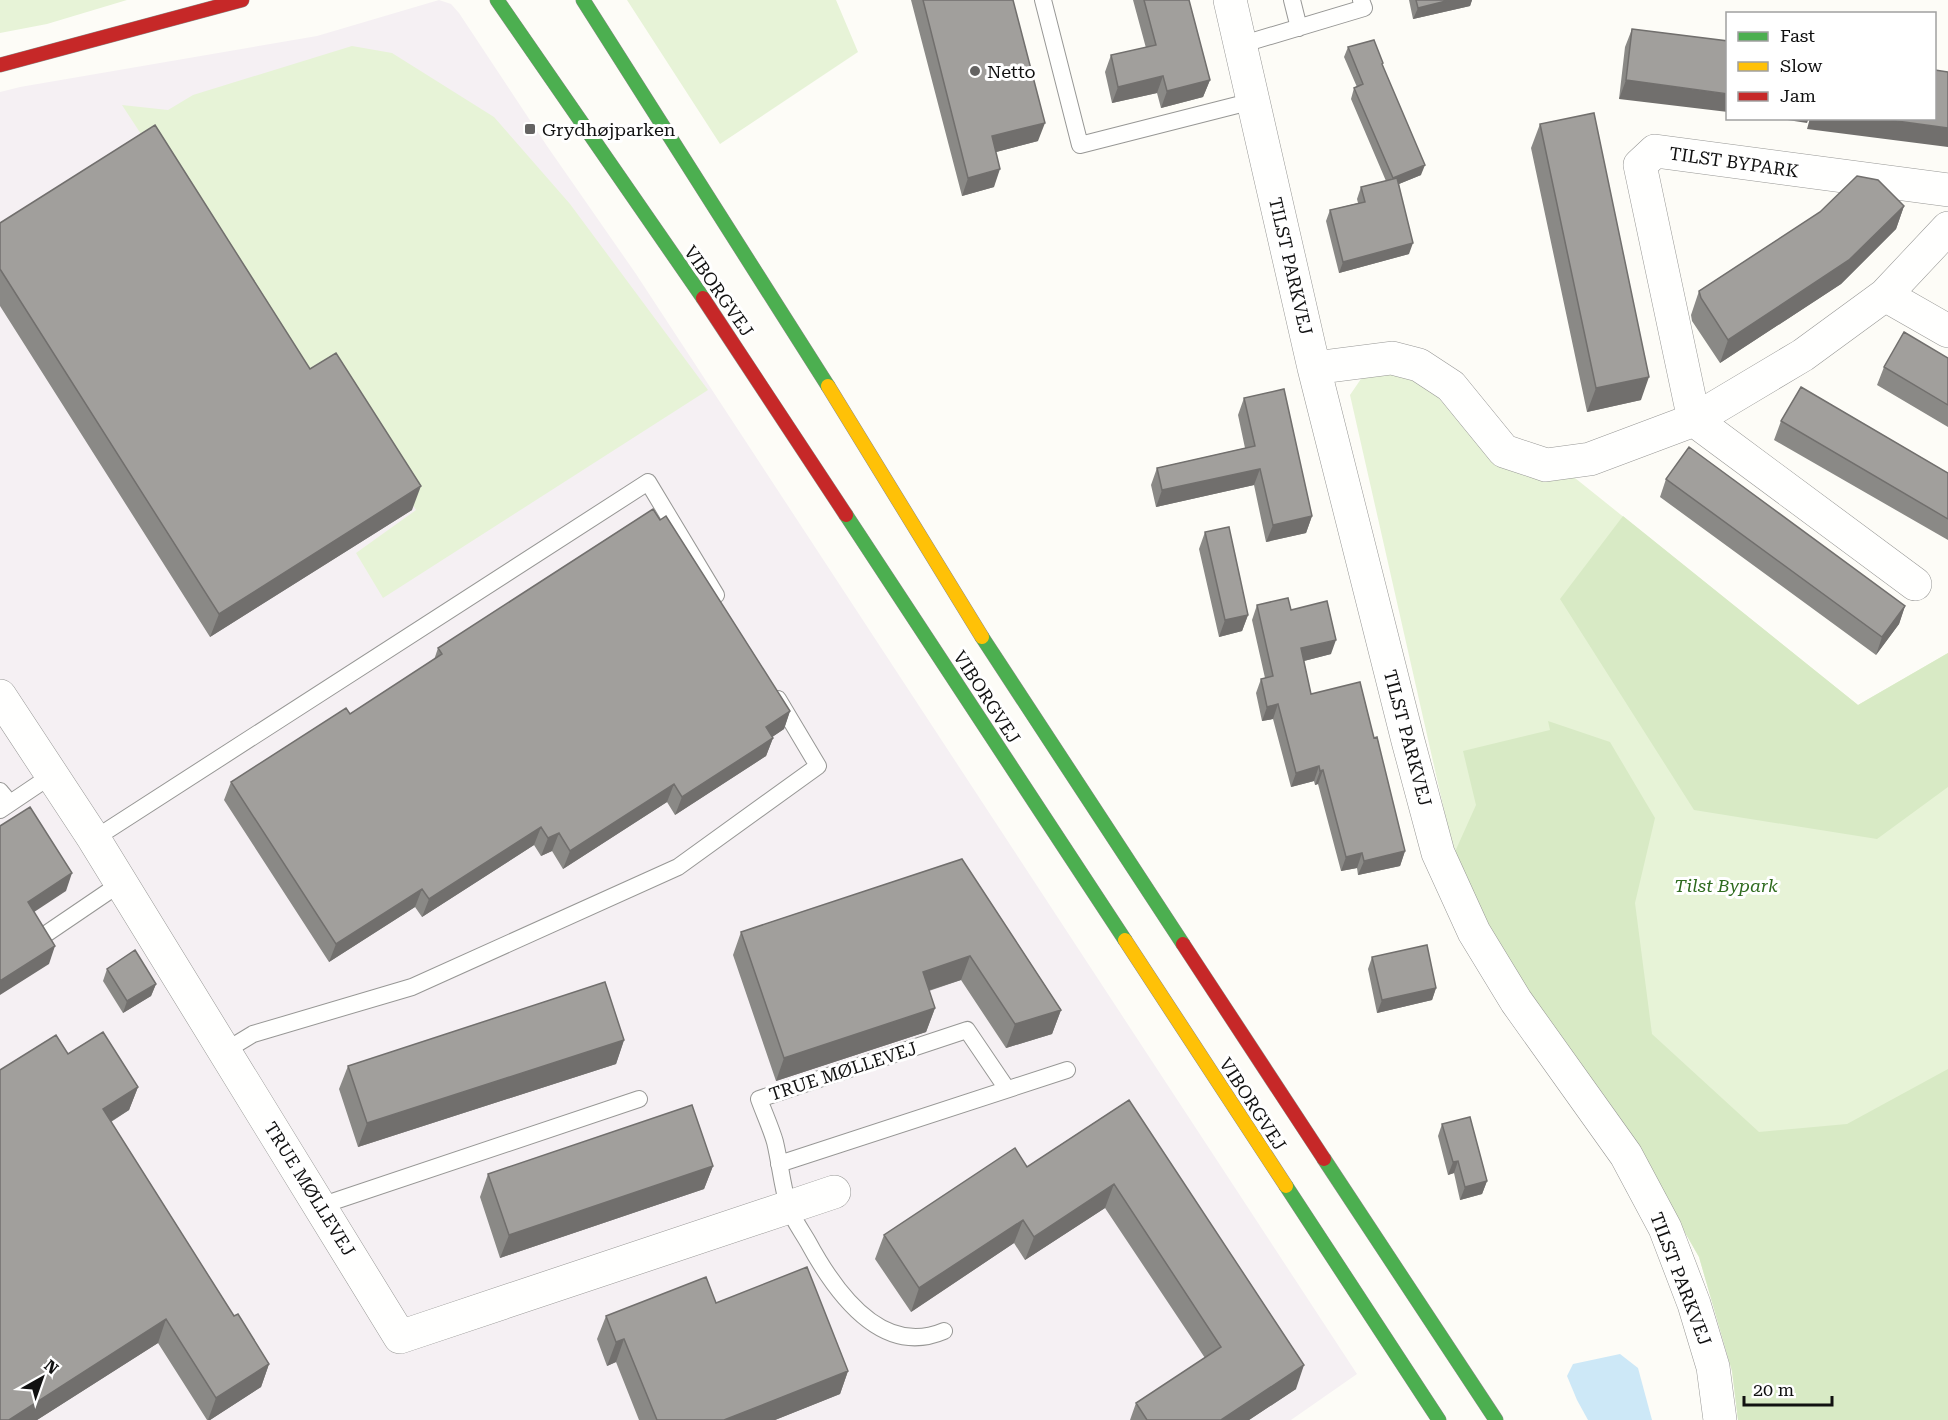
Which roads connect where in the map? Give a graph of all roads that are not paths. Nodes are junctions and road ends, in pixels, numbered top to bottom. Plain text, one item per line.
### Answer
1 (242, 0) edge
2 (497, 0) edge
3 (583, 0) edge
4 (1042, 0) edge
5 (1230, 0) edge
6 (1292, 0) edge
7 (1362, 0) edge
8 (1299, 28) junction
9 (1240, 45) junction
10 (0, 65) edge
11 (1253, 101) junction
12 (1948, 190) edge
13 (1948, 228) edge
14 (1885, 295) junction
15 (1948, 331) edge
16 (1314, 368) junction
17 (1694, 420) junction
18 (1915, 584) dead end
19 (727, 614) edge
20 (769, 685) edge
21 (0, 696) edge
22 (52, 775) junction
23 (3, 802) edge
24 (94, 839) junction
25 (121, 884) junction
26 (43, 936) edge
27 (225, 1051) junction
28 (1066, 1070) dead end
29 (1007, 1089) junction
30 (639, 1099) dead end
31 (779, 1164) junction
32 (834, 1192) dead end
33 (320, 1206) junction
34 (789, 1207) junction
35 (944, 1331) dead end
36 (1439, 1420) edge
37 (1496, 1420) edge
38 (1720, 1420) edge

1 - 10 main road
2 - 36 main road, VIBORGVEJ
3 - 37 main road, VIBORGVEJ
4 - 11 lane
5 - 9 street, TILST PARKVEJ
6 - 8 lane
7 - 8 lane
8 - 9 lane
9 - 11 street, TILST PARKVEJ
11 - 16 street, TILST PARKVEJ
12 - 17 street, TILST BYPARK
13 - 14 street
14 - 15 street
14 - 17 street
16 - 17 street
16 - 38 street, TILST PARKVEJ
17 - 18 street
19 - 24 lane
20 - 27 lane
21 - 22 street, TRUE MØLLEVEJ
22 - 23 lane
22 - 24 street, TRUE MØLLEVEJ
24 - 25 street, TRUE MØLLEVEJ
25 - 26 lane
25 - 27 street, TRUE MØLLEVEJ
27 - 33 street, TRUE MØLLEVEJ
28 - 29 lane
29 - 31 lane
29 - 31 lane, TRUE MØLLEVEJ
30 - 33 lane
31 - 34 lane, TRUE MØLLEVEJ
32 - 34 street, TRUE MØLLEVEJ
33 - 34 street, TRUE MØLLEVEJ
34 - 35 lane, TRUE MØLLEVEJ

